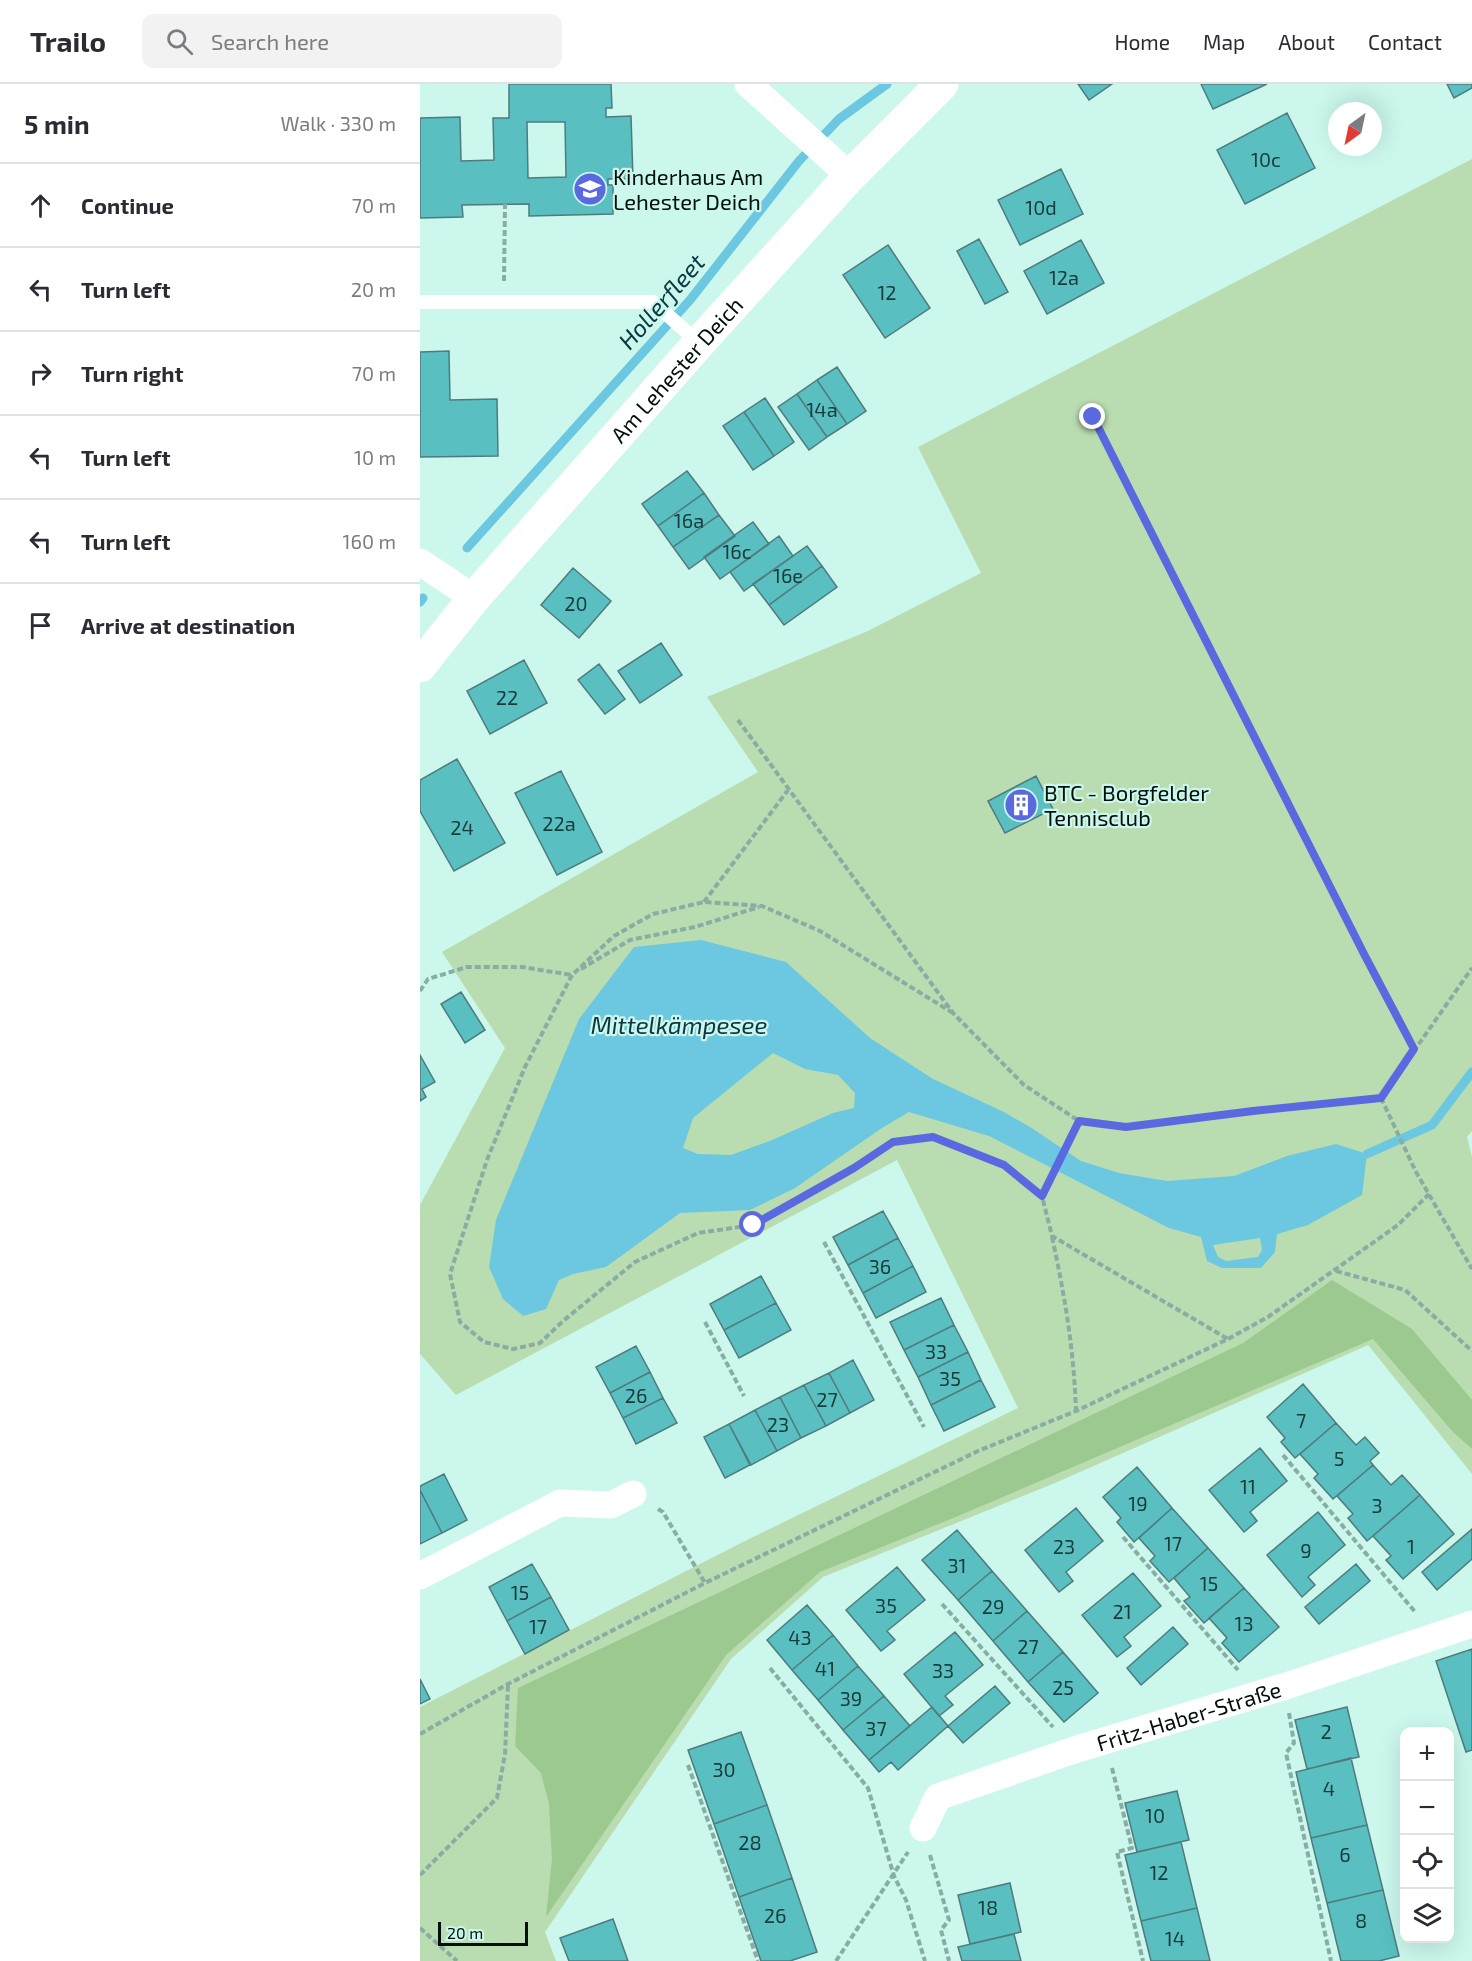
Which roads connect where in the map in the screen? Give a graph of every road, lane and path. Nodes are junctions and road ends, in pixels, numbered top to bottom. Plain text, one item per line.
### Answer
1 (748, 84) edge
2 (942, 84) edge
3 (838, 165) junction
4 (506, 204) dead end
5 (420, 302) edge
6 (504, 302) junction
7 (688, 334) junction
8 (1093, 417) dead end
9 (420, 562) edge
10 (474, 598) junction
11 (420, 666) edge
12 (738, 720) dead end
13 (788, 790) junction
14 (704, 902) junction
15 (762, 906) junction
16 (1472, 968) edge
17 (572, 975) junction
18 (420, 991) edge
19 (953, 1013) junction
20 (1414, 1049) junction
21 (1381, 1098) junction
22 (1079, 1121) junction
23 (1429, 1194) junction
24 (1042, 1196) junction
25 (1052, 1236) junction
26 (824, 1242) dead end
27 (1472, 1269) edge
28 (1335, 1270) junction
29 (705, 1322) dead end
30 (1228, 1339) junction
31 (1472, 1351) edge
32 (744, 1396) dead end
33 (1076, 1411) junction
34 (924, 1427) dead end
35 (1283, 1455) dead end
36 (633, 1494) joint
37 (1123, 1537) dead end
38 (420, 1576) edge
39 (705, 1584) junction
40 (942, 1604) dead end
41 (1472, 1624) edge
42 (1429, 1638) junction
43 (770, 1668) dead end
44 (508, 1684) junction
45 (1286, 1686) junction
46 (1258, 1694) junction
47 (420, 1734) edge
48 (1105, 1741) junction
49 (1074, 1750) junction
50 (688, 1765) dead end
51 (923, 1828) joint
52 (420, 1875) edge
53 (894, 1876) junction
54 (420, 1928) edge
55 (457, 1961) edge
56 (758, 1961) edge
57 (836, 1961) edge
58 (925, 1961) edge
59 (949, 1961) edge
60 (1143, 1961) edge
61 (1331, 1961) edge

1 - 3 street
2 - 3 street, Am Lehester Deich
3 - 7 street, Am Lehester Deich
4 - 6 path
5 - 6 lane
6 - 7 lane
7 - 10 street, Am Lehester Deich
8 - 20 path
9 - 10 street
10 - 11 street, Am Lehester Deich
12 - 13 path
13 - 14 path
13 - 19 path
14 - 15 path
14 - 17 path
15 - 17 path
15 - 19 path
16 - 20 path
17 - 18 path
17 - 24 path
19 - 22 path
20 - 21 path
21 - 22 path
21 - 23 path
22 - 24 path
23 - 27 path
23 - 28 path
24 - 25 path
25 - 30 path
25 - 33 path
26 - 34 path
28 - 30 path
28 - 31 path
29 - 32 path
30 - 33 path
33 - 39 path
35 - 42 path
36 - 38 street
36 - 39 path
37 - 46 path
39 - 44 path
40 - 49 path
41 - 42 street, Fritz-Haber-Straße
42 - 45 street, Fritz-Haber-Straße
43 - 53 path
44 - 47 path
44 - 52 path
45 - 46 street, Fritz-Haber-Straße
45 - 61 path
46 - 48 street, Fritz-Haber-Straße
48 - 49 street, Fritz-Haber-Straße
48 - 60 path
49 - 51 street, Fritz-Haber-Straße
50 - 56 path
51 - 59 path
53 - 57 path
53 - 58 path
54 - 55 path

